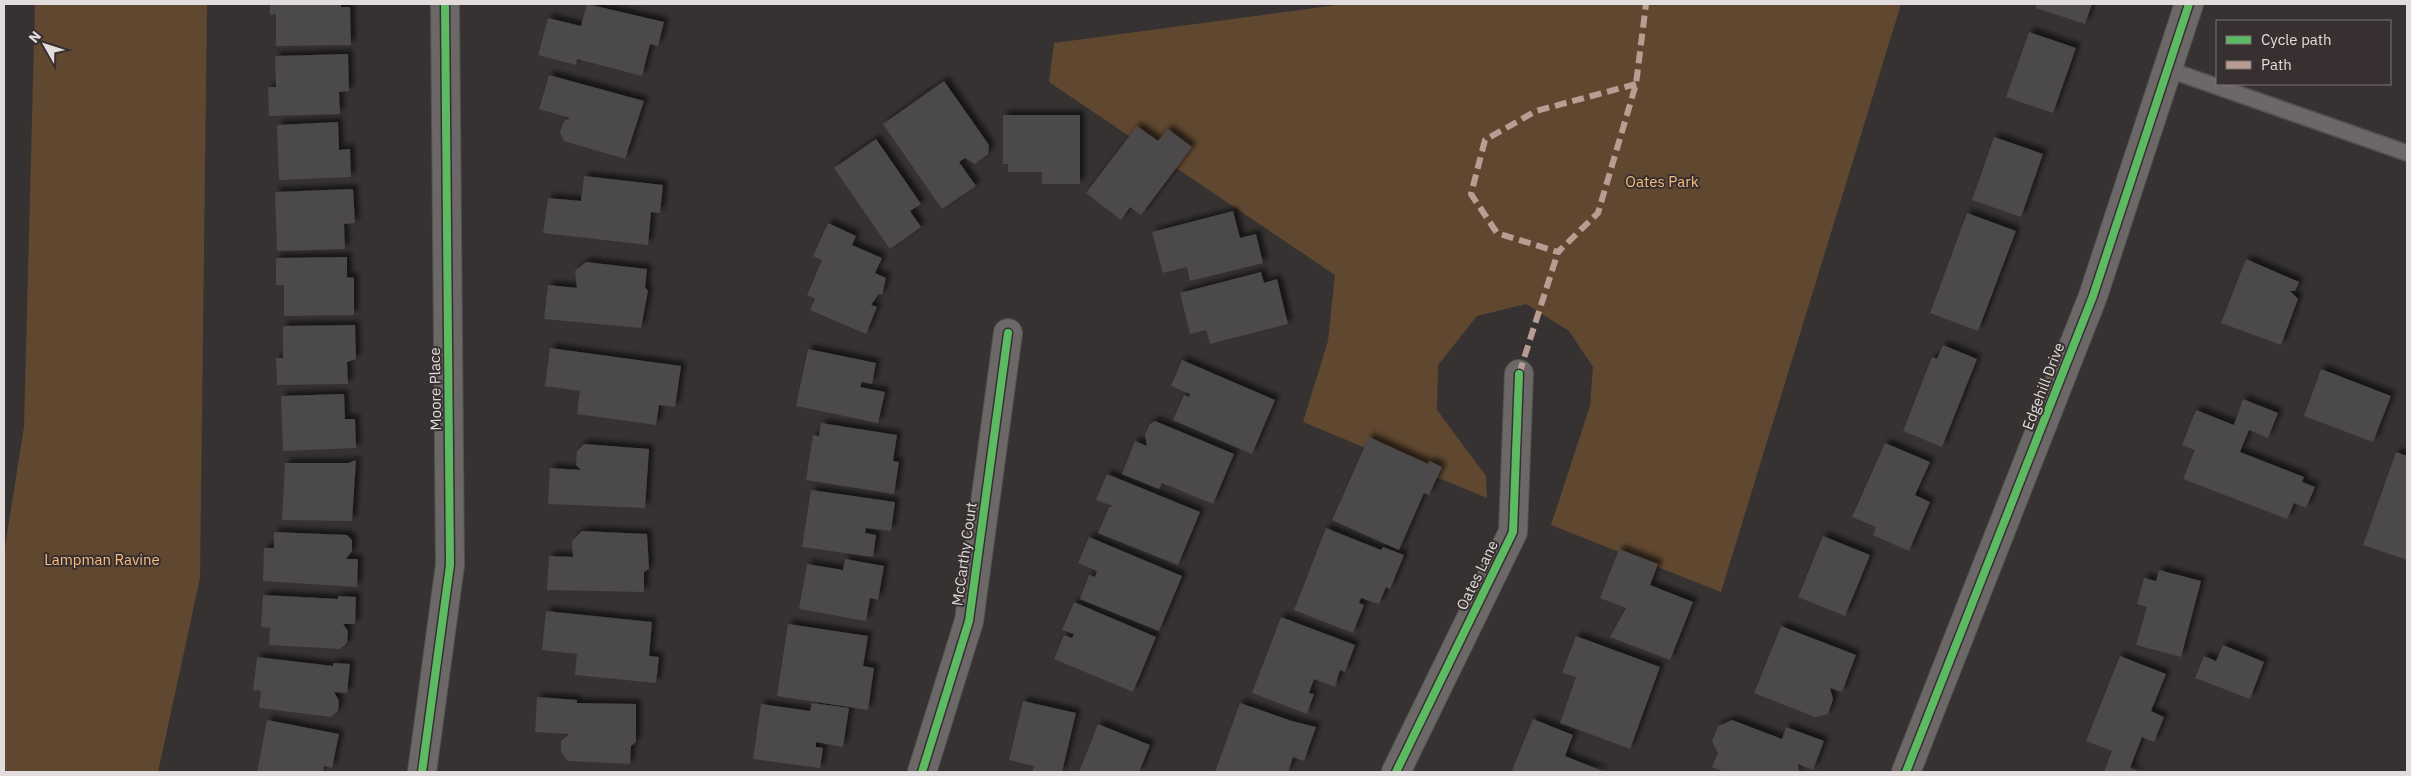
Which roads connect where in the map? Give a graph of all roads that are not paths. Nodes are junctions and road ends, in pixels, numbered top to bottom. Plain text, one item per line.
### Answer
1 (445, 4) edge
2 (2189, 4) edge
3 (2168, 69) junction
4 (2407, 153) edge
5 (1008, 333) dead end
6 (1519, 374) dead end
7 (422, 772) edge
8 (922, 772) edge
9 (1396, 772) edge
10 (1906, 772) edge

1 - 7 street, Moore Place
2 - 3 street, Edgehill Drive
3 - 4 lane
3 - 10 street, Edgehill Drive
5 - 8 street, McCarthy Court
6 - 9 street, Oates Lane

